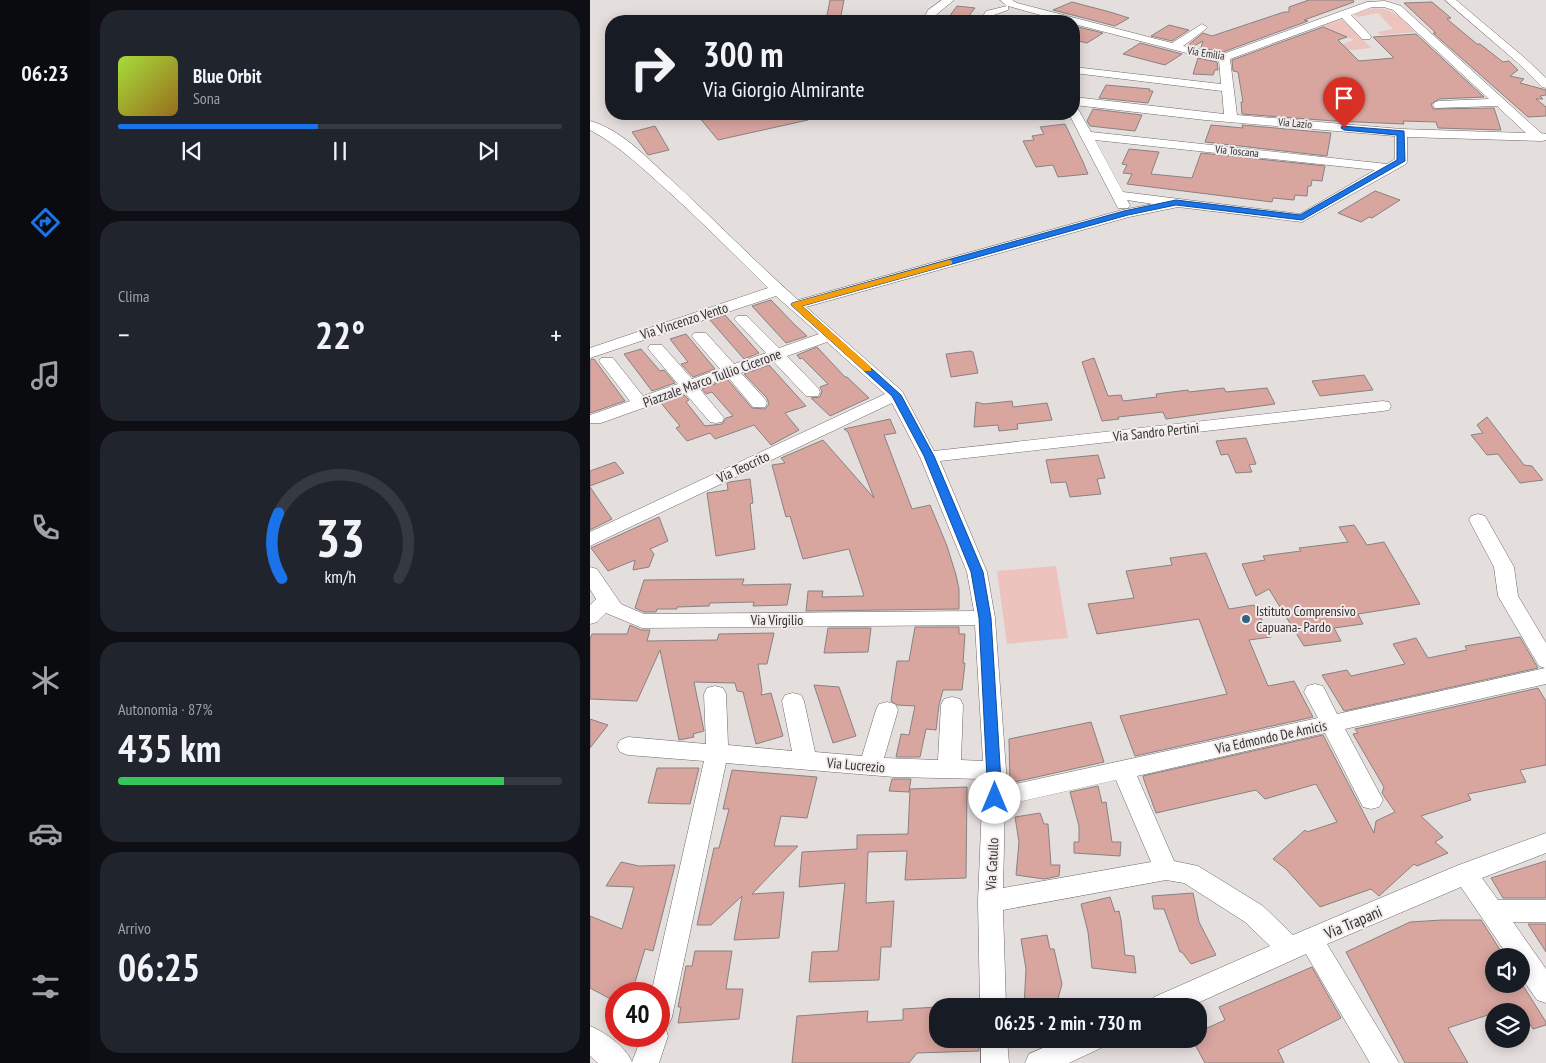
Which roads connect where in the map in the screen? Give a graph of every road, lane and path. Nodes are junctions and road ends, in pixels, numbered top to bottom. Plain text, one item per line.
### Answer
1 (949, 0) edge
2 (1450, 0) edge
3 (1004, 3) edge
4 (1397, 8) joint
5 (1344, 14) junction
6 (931, 15) edge
7 (989, 15) edge
8 (999, 15) edge
9 (1050, 15) edge
10 (1080, 23) edge
11 (1202, 27) dead end
12 (1366, 37) dead end
13 (1174, 47) junction
14 (1224, 58) junction
15 (1080, 71) edge
16 (1546, 84) edge
17 (1227, 88) junction
18 (1080, 102) edge
19 (1500, 102) junction
20 (1439, 104) dead end
21 (1231, 118) junction
22 (1078, 120) edge
23 (590, 125) edge
24 (1401, 133) junction
25 (1086, 135) junction
26 (1542, 137) edge
27 (1389, 168) junction
28 (1117, 196) junction
29 (1176, 203) junction
30 (1127, 213) junction
31 (778, 290) junction
32 (796, 305) junction
33 (742, 319) dead end
34 (700, 336) dead end
35 (829, 336) junction
36 (656, 348) dead end
37 (590, 353) edge
38 (776, 355) junction
39 (607, 361) dead end
40 (730, 371) junction
41 (688, 386) junction
42 (812, 392) dead end
43 (896, 395) junction
44 (640, 403) junction
45 (758, 403) dead end
46 (1383, 406) dead end
47 (716, 418) dead end
48 (595, 419) dead end
49 (929, 456) junction
50 (1478, 520) dead end
51 (590, 540) edge
52 (590, 574) edge
53 (607, 600) junction
54 (590, 617) edge
55 (985, 618) junction
56 (1546, 661) edge
57 (1546, 676) edge
58 (1315, 692) dead end
59 (715, 694) dead end
60 (793, 701) dead end
61 (952, 705) dead end
62 (887, 710) dead end
63 (1332, 723) junction
64 (628, 746) dead end
65 (717, 753) junction
66 (805, 760) junction
67 (870, 766) junction
68 (949, 769) junction
69 (995, 770) junction
70 (1122, 770) junction
71 (995, 798) junction
72 (1370, 800) dead end
73 (1546, 843) edge
74 (1166, 870) junction
75 (1465, 873) junction
76 (990, 901) junction
77 (1493, 911) junction
78 (1546, 911) edge
79 (1300, 944) junction
80 (667, 982) edge
81 (1546, 992) edge
82 (993, 998) edge
83 (1181, 998) edge
84 (590, 1039) edge
85 (652, 1047) edge
86 (994, 1048) edge
87 (1072, 1048) edge
88 (618, 1063) edge
89 (645, 1063) edge
90 (995, 1063) edge
91 (1039, 1063) edge
92 (1385, 1063) edge

1 - 6 street
2 - 16 street
3 - 7 street
3 - 8 street
3 - 9 street, Via Emilia
4 - 5 street, Via Emilia
4 - 19 street
5 - 12 street
5 - 14 street, Via Emilia
10 - 13 street, Via Emilia
11 - 13 street
13 - 14 street, Via Emilia
14 - 17 street
15 - 17 street
17 - 21 street
18 - 21 street, Via Lazio
19 - 20 street
19 - 26 street
21 - 24 street, Via Lazio
22 - 25 street
23 - 31 street, Via Catullo
24 - 26 street, Via Lazio
24 - 27 street
25 - 27 street, Via Toscana
25 - 28 street
27 - 29 street
28 - 29 street
28 - 30 street
29 - 30 street
30 - 32 street
31 - 32 street, Via Catullo
31 - 37 street, Via Vincenzo Vento
32 - 35 street, Via Catullo
33 - 38 street
34 - 40 street
35 - 38 street, Piazzale Marco Tullio Cicerone
35 - 43 street, Via Catullo
36 - 41 street
38 - 40 street, Piazzale Marco Tullio Cicerone
38 - 42 street
39 - 44 street
40 - 41 street, Piazzale Marco Tullio Cicerone
40 - 45 street
41 - 44 street, Piazzale Marco Tullio Cicerone
41 - 47 street
43 - 49 street, Via Catullo
43 - 51 street, Via Teocrito
44 - 48 street, Piazzale Marco Tullio Cicerone
46 - 49 street, Via Sandro Pertini
49 - 55 street, Via Catullo
50 - 56 street
52 - 53 street, Via Virgilio
53 - 54 street
53 - 55 street, Via Virgilio
55 - 69 street, Via Catullo
57 - 63 street, Via Edmondo De Amicis
58 - 63 street
59 - 65 street
60 - 66 street
61 - 68 street
62 - 67 street
63 - 70 street, Via Edmondo De Amicis
63 - 72 street
64 - 65 street, Via Lucrezio
65 - 66 street, Via Lucrezio
65 - 80 street
66 - 67 street, Via Lucrezio
67 - 68 street, Via Lucrezio
68 - 69 street, Via Lucrezio
69 - 71 street, Via Catullo
70 - 71 street, Via Edmondo De Amicis
70 - 74 street
71 - 76 street, Via Catullo
73 - 75 street, Via Trapani
74 - 76 street
74 - 79 street
75 - 77 street
75 - 79 street, Via Trapani
76 - 82 street, Via Catullo
77 - 78 street
77 - 81 street
79 - 83 street, Via Trapani
79 - 92 street
84 - 88 street
85 - 89 street
86 - 90 street
87 - 91 street

